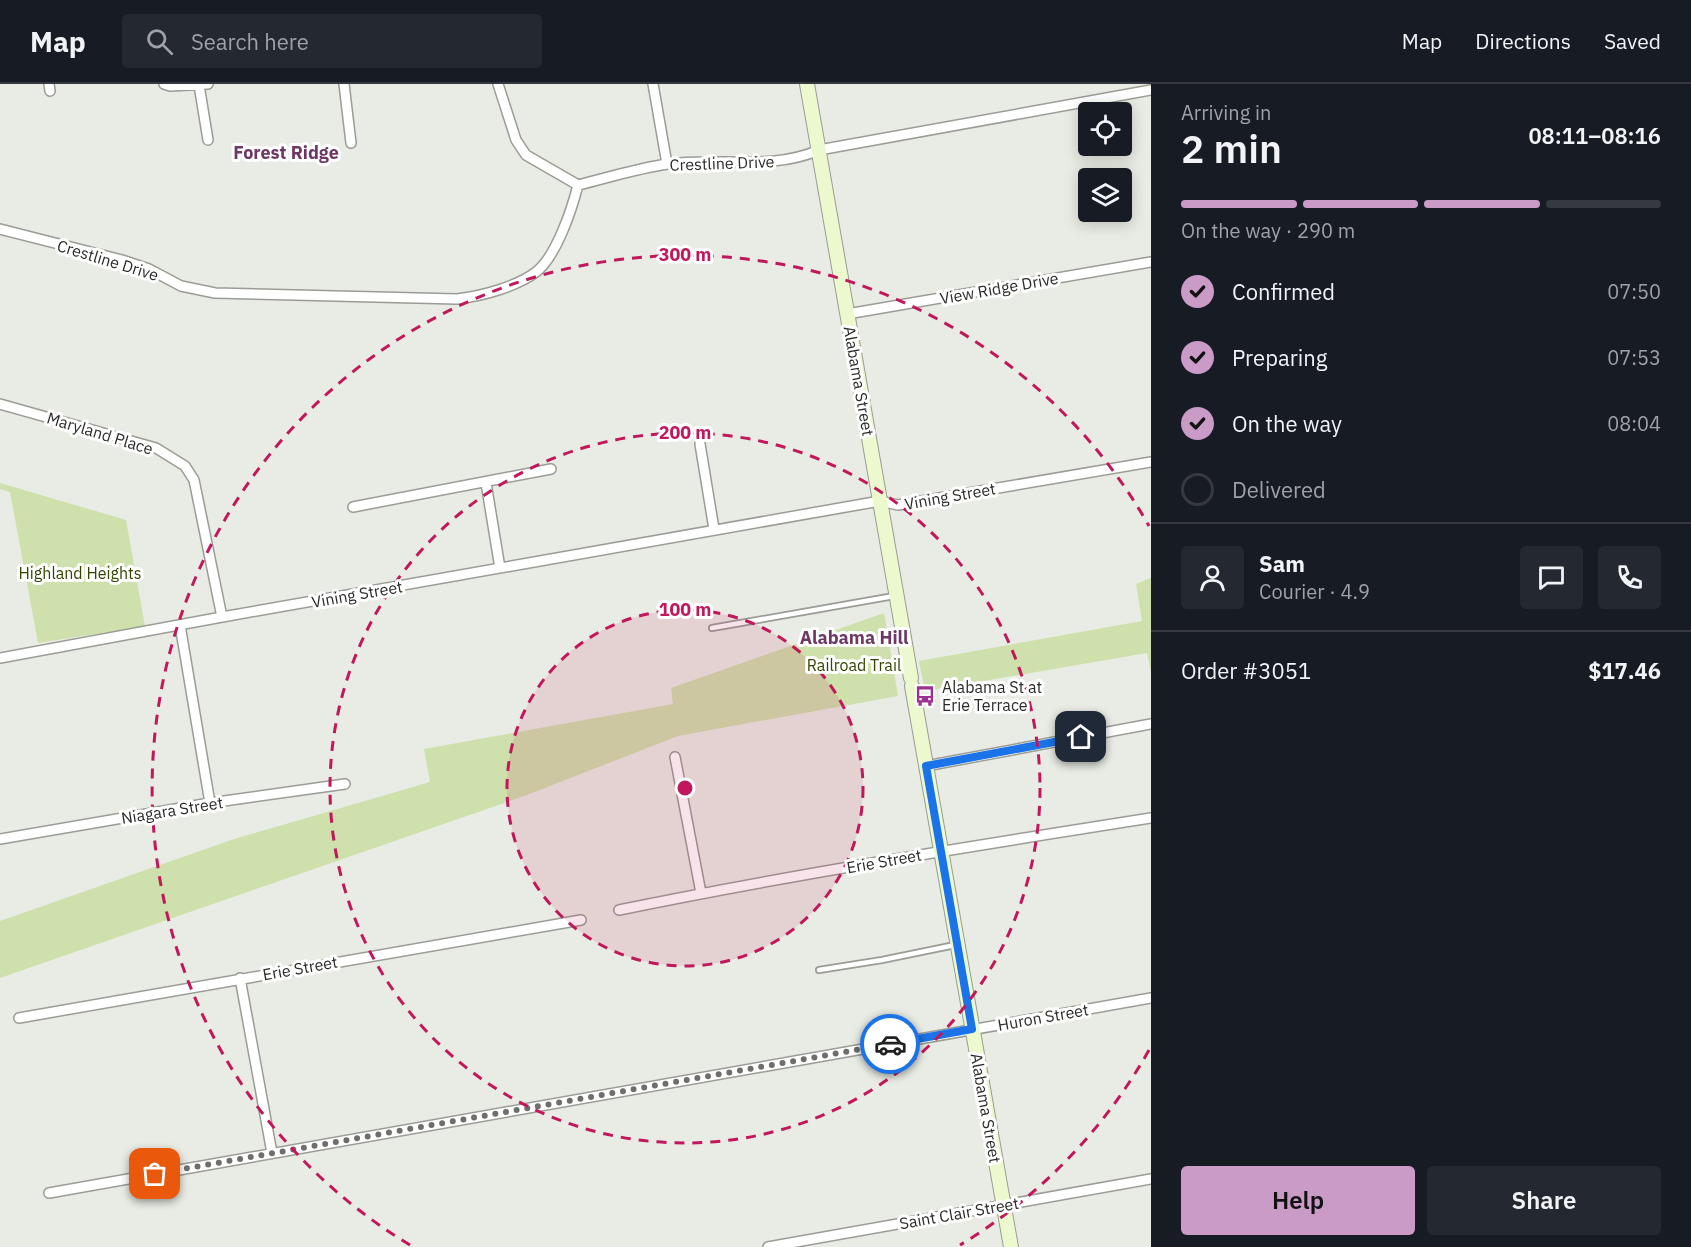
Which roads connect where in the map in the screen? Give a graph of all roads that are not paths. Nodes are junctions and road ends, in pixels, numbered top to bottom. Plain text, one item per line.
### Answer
1 (164, 84) edge
2 (344, 84) edge
3 (498, 84) edge
4 (653, 84) edge
5 (807, 84) edge
6 (203, 85) edge
7 (1151, 90) edge
8 (208, 140) dead end
9 (351, 143) dead end
10 (819, 150) junction
11 (668, 164) junction
12 (578, 185) junction
13 (0, 229) edge
14 (1151, 262) edge
15 (847, 314) junction
16 (0, 404) edge
17 (700, 444) dead end
18 (1151, 462) edge
19 (551, 469) dead end
20 (486, 483) junction
21 (880, 501) junction
22 (353, 507) dead end
23 (714, 529) junction
24 (500, 568) junction
25 (896, 596) junction
26 (222, 617) junction
27 (180, 625) junction
28 (712, 628) dead end
29 (0, 658) edge
30 (1151, 724) edge
31 (675, 757) dead end
32 (926, 766) junction
33 (345, 784) dead end
34 (210, 803) junction
35 (1151, 818) edge
36 (0, 839) edge
37 (941, 850) junction
38 (701, 893) junction
39 (619, 910) dead end
40 (581, 920) dead end
41 (957, 945) junction
42 (819, 970) dead end
43 (240, 978) junction
44 (1151, 998) edge
45 (19, 1018) dead end
46 (972, 1029) junction
47 (272, 1153) junction
48 (1151, 1179) edge
49 (49, 1193) dead end
50 (1003, 1205) junction
51 (768, 1247) edge
52 (1011, 1247) edge

1 - 6 street
2 - 9 street
3 - 12 street
4 - 11 street
5 - 10 main road, Alabama Street
6 - 8 street
7 - 10 street, Crestline Drive
10 - 11 street, Crestline Drive
10 - 15 main road, Alabama Street
11 - 12 street, Crestline Drive
12 - 13 street, Crestline Drive
14 - 15 street, View Ridge Drive
15 - 21 main road, Alabama Street
16 - 26 street, Maryland Place
17 - 23 street
18 - 21 street, Vining Street
19 - 20 street
20 - 22 street
20 - 24 street
21 - 23 street, Vining Street
21 - 25 main road, Alabama Street
23 - 24 street, Vining Street
24 - 26 street, Vining Street
25 - 28 lane
25 - 32 main road, Alabama Street
26 - 27 street, Vining Street
27 - 29 street, Vining Street
27 - 34 street
30 - 32 street
31 - 38 street
32 - 37 main road, Alabama Street
33 - 34 street, Niagara Street
34 - 36 street, Niagara Street
35 - 37 street, Erie Street
37 - 38 street, Erie Street
37 - 41 main road, Alabama Street
38 - 39 street, Erie Street
40 - 43 street, Erie Street
41 - 42 lane
41 - 46 main road, Alabama Street
43 - 45 street, Erie Street
43 - 47 street
44 - 46 street, Huron Street
46 - 47 street, Huron Street
46 - 50 main road, Alabama Street
47 - 49 street, Huron Street
48 - 50 street, Saint Clair Street
50 - 51 street, Saint Clair Street
50 - 52 main road, Alabama Street

